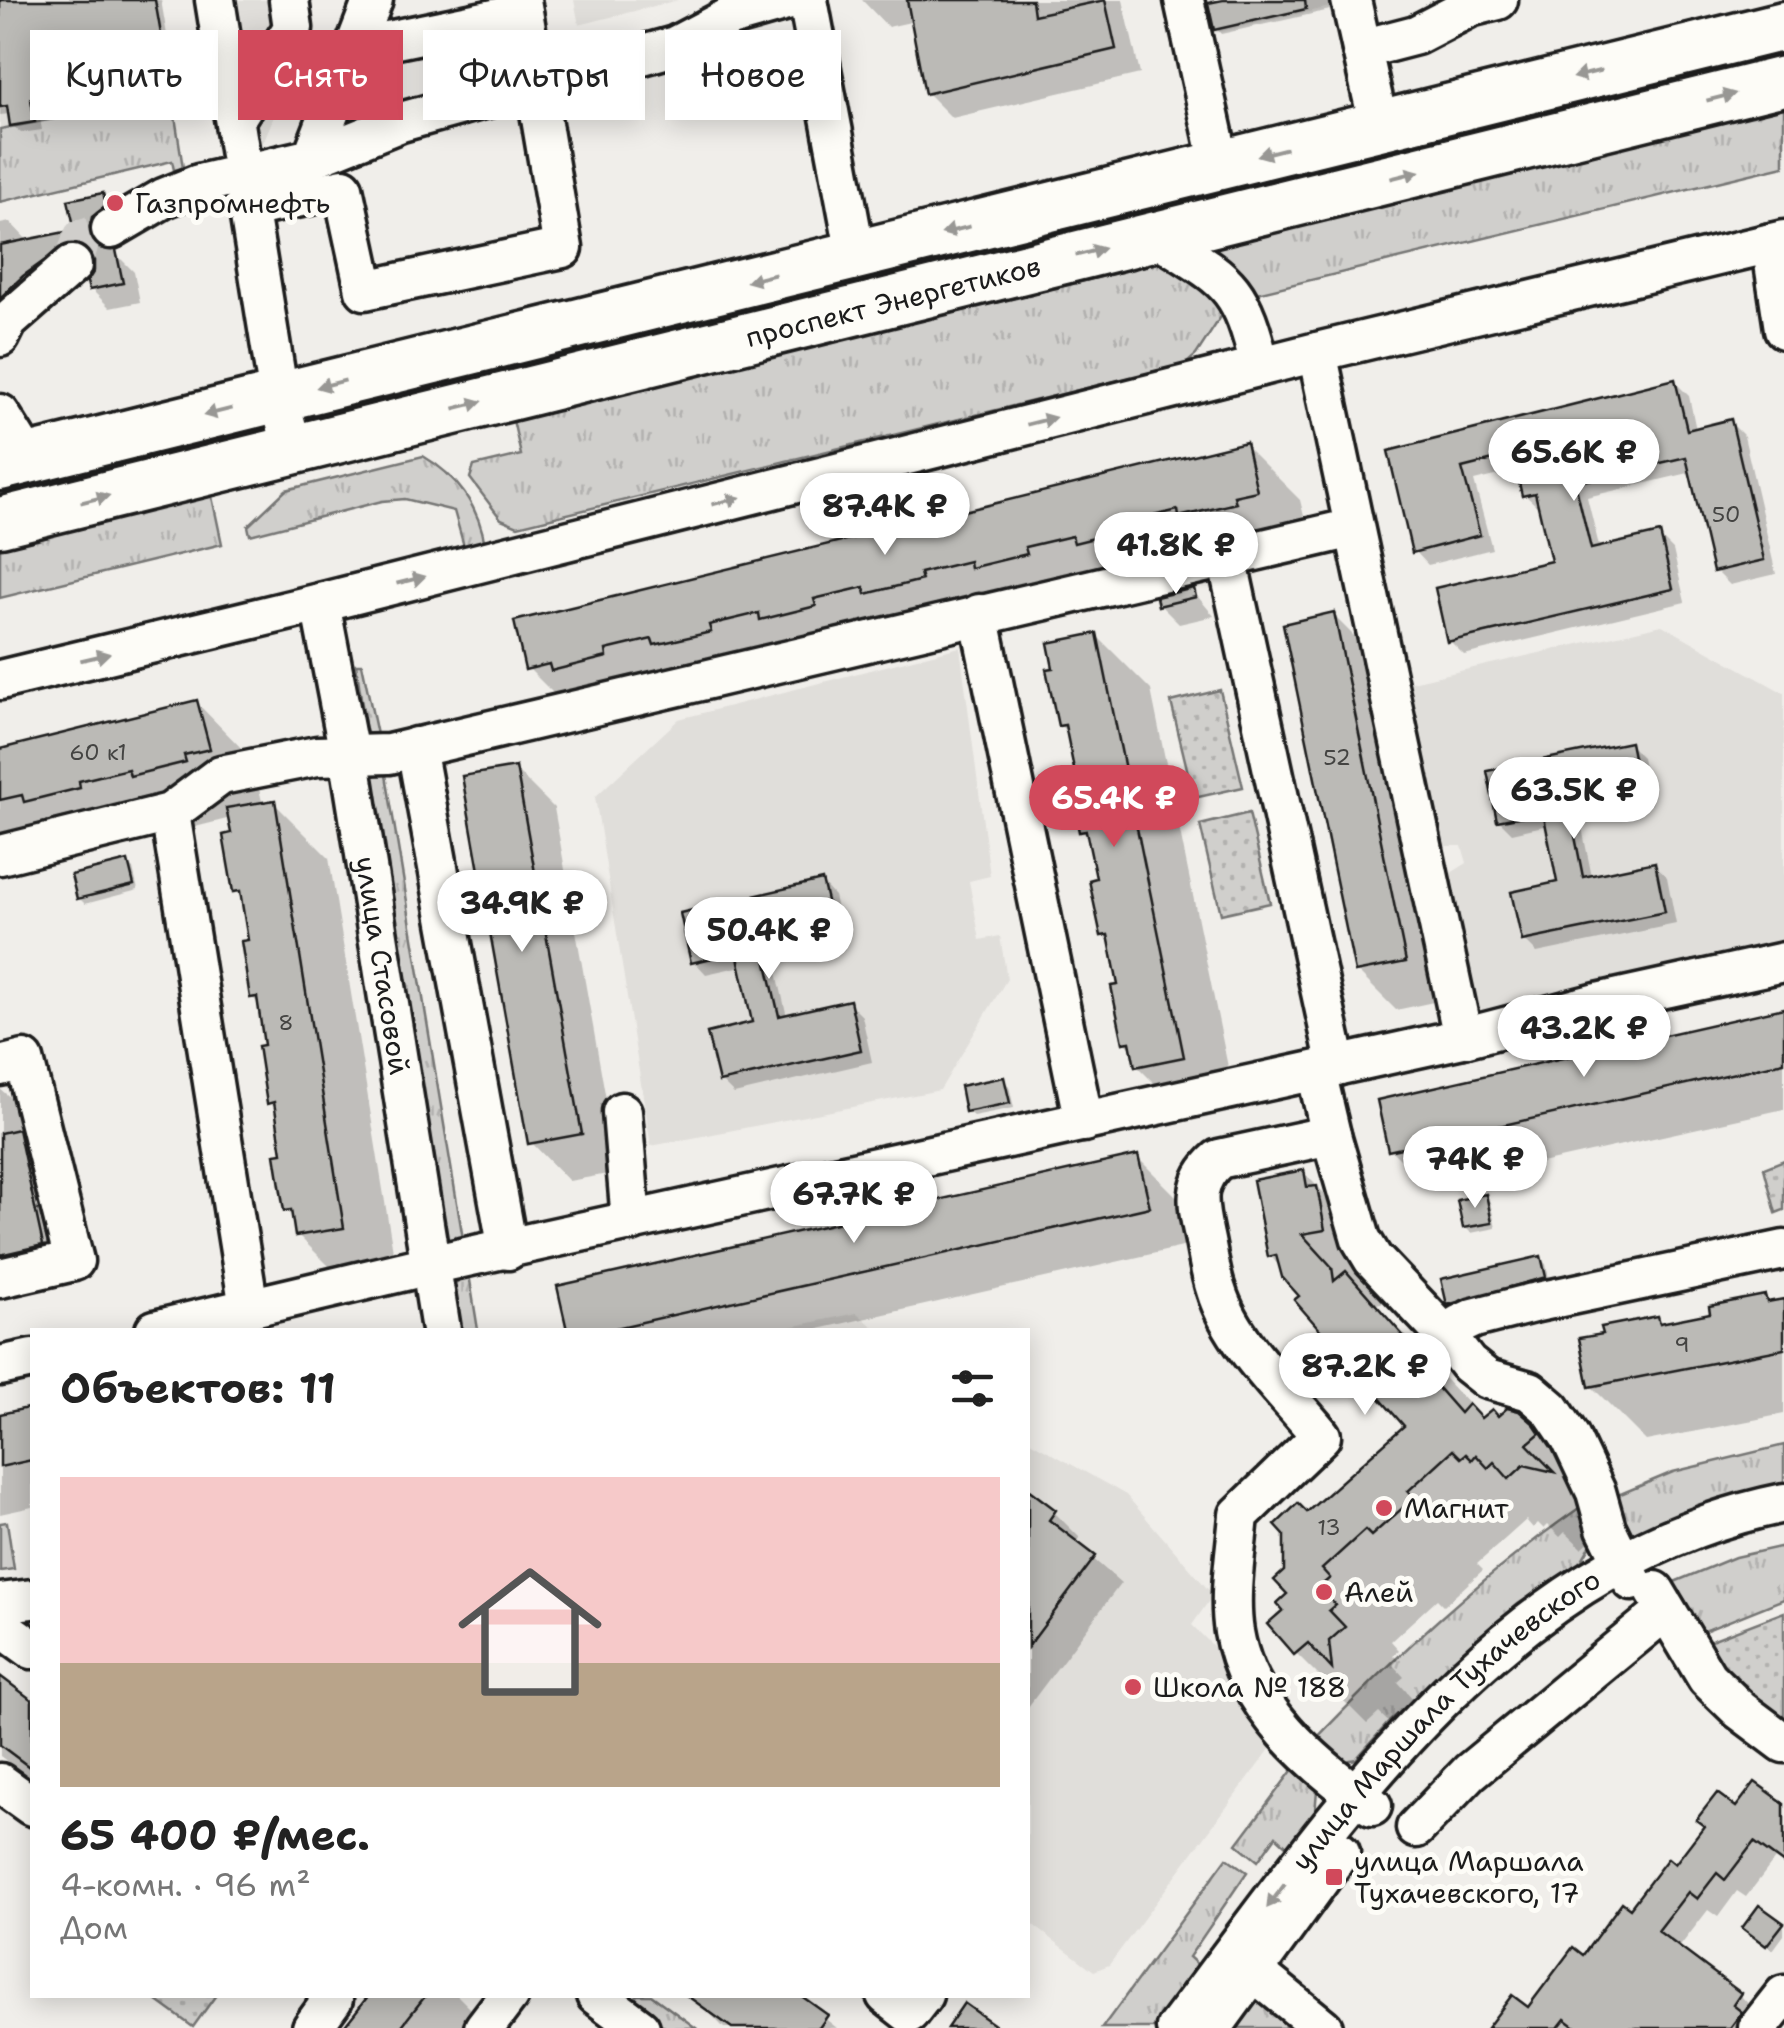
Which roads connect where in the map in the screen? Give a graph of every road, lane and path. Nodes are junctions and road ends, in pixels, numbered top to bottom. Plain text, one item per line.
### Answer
1 (214, 0) edge
2 (288, 0) edge
3 (372, 0) edge
4 (790, 0) edge
5 (808, 0) edge
6 (1184, 0) edge
7 (1351, 0) edge
8 (1498, 0) edge
9 (522, 6) edge
10 (1784, 26) edge
11 (360, 30) edge
12 (403, 36) edge
13 (1362, 48) junction
14 (645, 54) edge
15 (1784, 82) edge
16 (423, 116) edge
17 (234, 118) junction
18 (326, 120) edge
19 (542, 120) edge
20 (1379, 126) junction
21 (312, 158) junction
22 (1220, 165) junction
23 (247, 190) junction
24 (111, 228) tunnel mouth
25 (1156, 236) junction
26 (1778, 242) edge
27 (856, 254) junction
28 (72, 266) tunnel mouth
29 (4, 329) edge
30 (1784, 329) edge
31 (1318, 352) junction
32 (1260, 366) junction
33 (280, 396) junction
34 (0, 414) edge
35 (293, 450) junction
36 (14, 462) edge
37 (0, 522) edge
38 (1354, 528) junction
39 (1227, 558) junction
40 (320, 603) junction
41 (980, 614) junction
42 (0, 680) edge
43 (416, 747) junction
44 (348, 754) junction
45 (170, 812) junction
46 (0, 854) edge
47 (1784, 962) edge
48 (1463, 1038) junction
49 (0, 1066) edge
50 (1327, 1068) junction
51 (622, 1112) dead end
52 (1084, 1122) junction
53 (1331, 1135) junction
54 (631, 1222) junction
55 (508, 1250) junction
56 (1784, 1250) edge
57 (430, 1265) junction
58 (0, 1278) edge
59 (249, 1308) junction
60 (164, 1328) edge
61 (441, 1328) edge
62 (1447, 1337) junction
63 (30, 1359) edge
64 (0, 1366) edge
65 (1784, 1504) edge
66 (1784, 1528) edge
67 (1633, 1568) junction
68 (30, 1598) edge
69 (0, 1603) edge
70 (1666, 1610) junction
71 (0, 1626) edge
72 (30, 1647) edge
73 (1784, 1743) edge
74 (0, 1783) edge
75 (1364, 1800) junction
76 (30, 1805) edge
77 (1416, 1828) dead end
78 (1243, 1963) junction
79 (1784, 1994) edge
80 (332, 1998) edge
81 (890, 1998) edge
82 (921, 1998) edge
83 (312, 2028) edge
84 (1176, 2028) edge
85 (1212, 2028) edge
86 (1323, 2028) edge
87 (1758, 2028) edge

1 - 17 street
2 - 17 street
3 - 11 street
4 - 14 street
5 - 27 street
6 - 22 street
7 - 13 street
8 - 13 street
9 - 12 street
10 -> 20 main road, проспект Энергетиков
13 - 20 street
25 -> 15 main road, проспект Энергетиков
16 - 21 street
17 - 23 street
18 - 21 street
19 - 23 street
20 -> 22 main road, проспект Энергетиков
21 - 23 street
22 -> 27 main road, проспект Энергетиков
23 - 24 street
23 - 33 street
25 - 32 street
35 -> 25 main road, проспект Энергетиков
26 - 30 street
26 - 31 street
27 -> 33 main road, проспект Энергетиков
28 - 29 street
31 - 32 street
31 - 38 street
40 -> 32 street
33 - 35 street
33 -> 36 main road, проспект Энергетиков
34 - 36 street
37 -> 35 main road, проспект Энергетиков
38 - 39 street
38 - 48 street
39 - 41 street
39 - 50 street
42 -> 40 street
40 - 44 street, улица Стасовой
41 - 43 street
41 - 52 street
43 - 44 street
43 - 55 street
44 - 45 street
44 - 57 street, улица Стасовой
45 - 46 street
45 - 59 street
47 - 48 street
48 - 50 street
49 - 58 street
50 - 52 street
50 - 53 street
51 - 54 street
52 - 54 street
53 - 62 street
53 - 75 street
54 - 55 street
55 - 57 street
56 - 62 street
57 - 59 street
57 - 61 street, улица Стасовой
59 - 60 street
62 - 67 street
63 - 64 street
65 - 67 street, улица Маршала Тухачевского
66 - 67 street, улица Маршала Тухачевского
67 - 70 street
67 - 75 street, улица Маршала Тухачевского
68 - 69 street
70 - 73 street
70 - 77 street
71 - 72 street
74 - 76 street
75 - 78 street, улица Маршала Тухачевского
78 - 84 street, улица Маршала Тухачевского
78 - 85 street, улица Маршала Тухачевского
78 - 86 street
79 - 87 street
80 - 83 street
81 - 82 street

